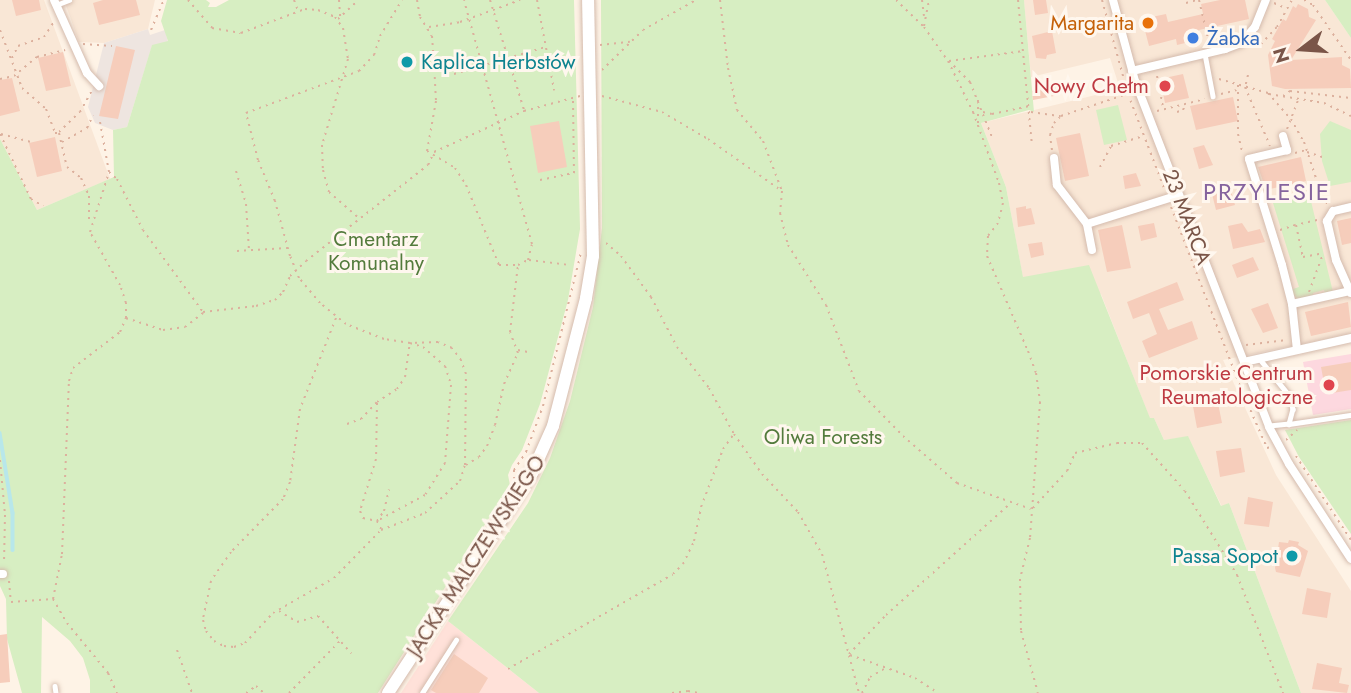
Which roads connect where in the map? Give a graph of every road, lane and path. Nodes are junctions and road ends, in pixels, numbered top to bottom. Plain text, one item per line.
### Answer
1 (69, 0) edge
2 (163, 0) edge
3 (188, 0) edge
4 (294, 0) edge
5 (340, 0) edge
6 (402, 0) edge
7 (417, 0) edge
8 (464, 0) edge
9 (490, 0) edge
10 (520, 0) edge
11 (537, 0) edge
12 (588, 0) edge
13 (696, 0) edge
14 (720, 0) edge
15 (896, 0) edge
16 (922, 0) edge
17 (929, 0) edge
18 (1018, 0) edge
19 (1102, 0) edge
20 (1113, 0) edge
21 (1198, 0) edge
22 (1267, 0) edge
23 (1292, 0) edge
24 (1304, 0) edge
25 (55, 2) edge
26 (356, 2) dead end
27 (1186, 4) dead end
28 (1286, 9) junction
29 (493, 10) junction
30 (298, 12) junction
31 (338, 18) junction
32 (470, 18) junction
33 (55, 20) dead end
34 (925, 21) junction
35 (428, 27) junction
36 (924, 27) junction
37 (0, 30) edge
38 (151, 30) dead end
39 (631, 42) junction
40 (85, 43) dead end
41 (1241, 43) junction
42 (598, 45) dead end
43 (112, 46) dead end
44 (546, 47) junction
45 (69, 49) dead end
46 (1024, 51) junction
47 (1208, 54) junction
48 (11, 58) junction
49 (507, 59) junction
50 (1351, 60) edge
51 (948, 61) junction
52 (484, 66) junction
53 (1132, 71) junction
54 (599, 72) dead end
55 (17, 73) junction
56 (454, 74) dead end
57 (1157, 74) dead end
58 (1248, 75) dead end
59 (344, 78) junction
60 (0, 79) edge
61 (1239, 84) dead end
62 (99, 86) joint
63 (579, 88) dead end
64 (554, 90) dead end
65 (1237, 90) junction
66 (1268, 93) dead end
67 (1128, 94) junction
68 (600, 95) dead end
69 (573, 96) junction
70 (581, 96) junction
71 (1213, 96) junction
72 (1282, 97) junction
73 (1351, 98) edge
74 (978, 100) junction
75 (1298, 100) junction
76 (1185, 104) junction
77 (1031, 106) junction
78 (579, 108) dead end
79 (1164, 110) junction
80 (524, 111) junction
81 (982, 111) junction
82 (1157, 111) dead end
83 (1031, 112) junction
84 (1177, 112) dead end
85 (93, 115) dead end
86 (1050, 116) junction
87 (1061, 116) junction
88 (1351, 116) edge
89 (100, 122) dead end
90 (500, 122) junction
91 (1054, 123) junction
92 (978, 127) junction
93 (59, 133) junction
94 (0, 134) edge
95 (1144, 135) junction
96 (1283, 136) joint
97 (992, 137) dead end
98 (30, 142) dead end
99 (61, 143) junction
100 (1032, 145) dead end
101 (1307, 152) dead end
102 (1273, 153) junction
103 (431, 155) junction
104 (1322, 157) dead end
105 (1054, 158) joint
106 (1249, 159) junction
107 (1100, 167) dead end
108 (236, 171) dead end
109 (109, 172) junction
110 (540, 180) dead end
111 (782, 191) junction
112 (1179, 195) junction
113 (1168, 199) junction
114 (43, 206) dead end
115 (1351, 207) edge
116 (1328, 217) junction
117 (360, 219) junction
118 (1087, 224) junction
119 (1296, 225) junction
120 (90, 229) junction
121 (1272, 232) junction
122 (594, 234) junction
123 (1330, 237) junction
124 (288, 248) junction
125 (248, 250) junction
126 (586, 250) dead end
127 (1092, 250) dead end
128 (237, 251) dead end
129 (1323, 253) junction
130 (528, 260) junction
131 (518, 265) junction
132 (567, 265) dead end
133 (298, 271) junction
134 (1351, 292) edge
135 (1306, 301) junction
136 (1292, 304) junction
137 (203, 312) junction
138 (126, 318) junction
139 (336, 318) junction
140 (1295, 338) junction
141 (1351, 338) edge
142 (410, 343) junction
143 (1245, 345) dead end
144 (517, 349) junction
145 (1297, 350) junction
146 (528, 352) dead end
147 (1259, 358) junction
148 (1244, 362) junction
149 (377, 402) junction
150 (1351, 415) edge
151 (1298, 422) junction
152 (347, 424) dead end
153 (1289, 424) junction
154 (1269, 426) junction
155 (734, 434) junction
156 (1286, 440) dead end
157 (1267, 448) dead end
158 (1293, 451) dead end
159 (0, 460) edge
160 (465, 465) junction
161 (515, 484) dead end
162 (388, 490) dead end
163 (1011, 503) junction
164 (1032, 509) junction
165 (377, 521) junction
166 (382, 530) junction
167 (1351, 540) edge
168 (1351, 559) edge
169 (2, 574) edge
170 (53, 599) junction
171 (278, 610) junction
172 (341, 640) junction
173 (456, 640) dead end
174 (177, 650) dead end
175 (351, 653) dead end
176 (849, 655) junction
177 (884, 668) junction
178 (508, 669) dead end
179 (55, 686) dead end
180 (391, 692) edge
181 (56, 693) edge
182 (117, 693) edge
183 (192, 693) edge
184 (246, 693) edge
185 (264, 693) edge
186 (289, 693) edge
187 (422, 693) edge
188 (672, 693) edge
189 (699, 693) edge
190 (860, 693) edge
191 (938, 693) edge
192 (1038, 693) edge
193 (1283, 693) edge

1 - 25 lane
2 - 38 path
3 - 30 path
4 - 30 path
5 - 31 path
6 - 59 path
7 - 35 path
8 - 32 path
9 - 29 path
10 - 29 path
11 - 44 path
12 - 122 main road, JACKA MALCZEWSKIEGO
13 - 39 path
14 - 111 path
15 - 36 path
16 - 34 path
17 - 34 path
18 - 46 path
19 - 67 path
20 - 53 street, 23 MARCA
21 - 27 path
21 - 47 path
22 - 28 path
22 - 41 street
23 - 28 path
24 - 50 path
25 - 62 street
26 - 31 path
28 - 41 path
29 - 32 path
29 - 49 path
30 - 31 path
31 - 59 path
32 - 35 path
32 - 52 path
33 - 48 path
34 - 36 path
35 - 103 path
36 - 51 path
37 - 48 path
39 - 42 path
39 - 54 path
40 - 43 path
41 - 47 street
44 - 49 path
44 - 64 path
45 - 55 path
46 - 51 path
46 - 77 path
47 - 53 street
47 - 71 lane
48 - 55 path
49 - 52 path
49 - 80 path
51 - 74 path
51 - 92 path
52 - 56 path
52 - 90 path
53 - 112 street, 23 MARCA
55 - 60 path
55 - 93 path
57 - 79 path
58 - 102 path
59 - 117 path
59 - 124 path
61 - 65 path
62 - 93 path
63 - 70 path
65 - 71 path
65 - 106 path
66 - 72 path
67 - 87 path
67 - 95 path
68 - 111 path
69 - 70 path
69 - 80 path
69 - 110 path
70 - 78 path
71 - 76 path
72 - 73 path
72 - 75 path
74 - 81 path
74 - 92 path
75 - 88 path
75 - 96 path
76 - 79 path
76 - 84 path
77 - 81 path
77 - 83 path
79 - 82 path
80 - 90 path
81 - 97 path
83 - 86 path
83 - 100 path
85 - 99 path
86 - 87 path
86 - 91 path
87 - 91 path
89 - 109 path
90 - 103 path
90 - 130 path
91 - 105 path
92 - 164 path
93 - 99 path
94 - 98 path
94 - 114 path
95 - 107 path
95 - 113 path
96 - 102 street
99 - 120 path
101 - 104 path
102 - 106 street
103 - 117 path
103 - 131 path
105 - 118 street
106 - 121 street
108 - 125 path
109 - 120 path
109 - 137 path
111 - 163 path
112 - 113 street
112 - 148 street, 23 MARCA
113 - 118 street
113 - 157 path
115 - 116 street
116 - 119 path
116 - 123 street
117 - 133 path
118 - 127 street
119 - 121 path
119 - 129 path
120 - 138 path
121 - 136 street
122 - 155 path
122 - 180 main road, JACKA MALCZEWSKIEGO
123 - 129 path
123 - 134 street
124 - 125 path
124 - 133 path
125 - 128 path
126 - 161 path
129 - 135 path
130 - 131 path
130 - 132 path
131 - 144 path
133 - 137 path
133 - 139 path
134 - 135 street
135 - 136 street
136 - 140 street
137 - 138 path
138 - 170 path
139 - 142 path
139 - 171 path
140 - 143 path
140 - 145 street
141 - 145 street
142 - 149 path
142 - 160 path
142 - 165 path
144 - 146 path
144 - 160 path
145 - 147 street
147 - 148 street
147 - 153 lane
148 - 154 street, 23 MARCA
149 - 152 path
149 - 165 path
150 - 151 lane
151 - 153 lane
151 - 156 path
153 - 154 lane
154 - 168 street, 23 MARCA
155 - 176 path
155 - 178 path
158 - 167 path
159 - 169 path
160 - 166 path
162 - 165 path
163 - 164 path
163 - 176 path
164 - 192 path
164 - 193 path
165 - 166 path
166 - 171 path
169 - 170 path
170 - 182 path
171 - 172 path
172 - 175 path
172 - 186 path
173 - 187 lane
174 - 183 path
176 - 177 path
176 - 190 path
177 - 190 path
177 - 191 path
179 - 181 lane
184 - 185 path
188 - 189 path

